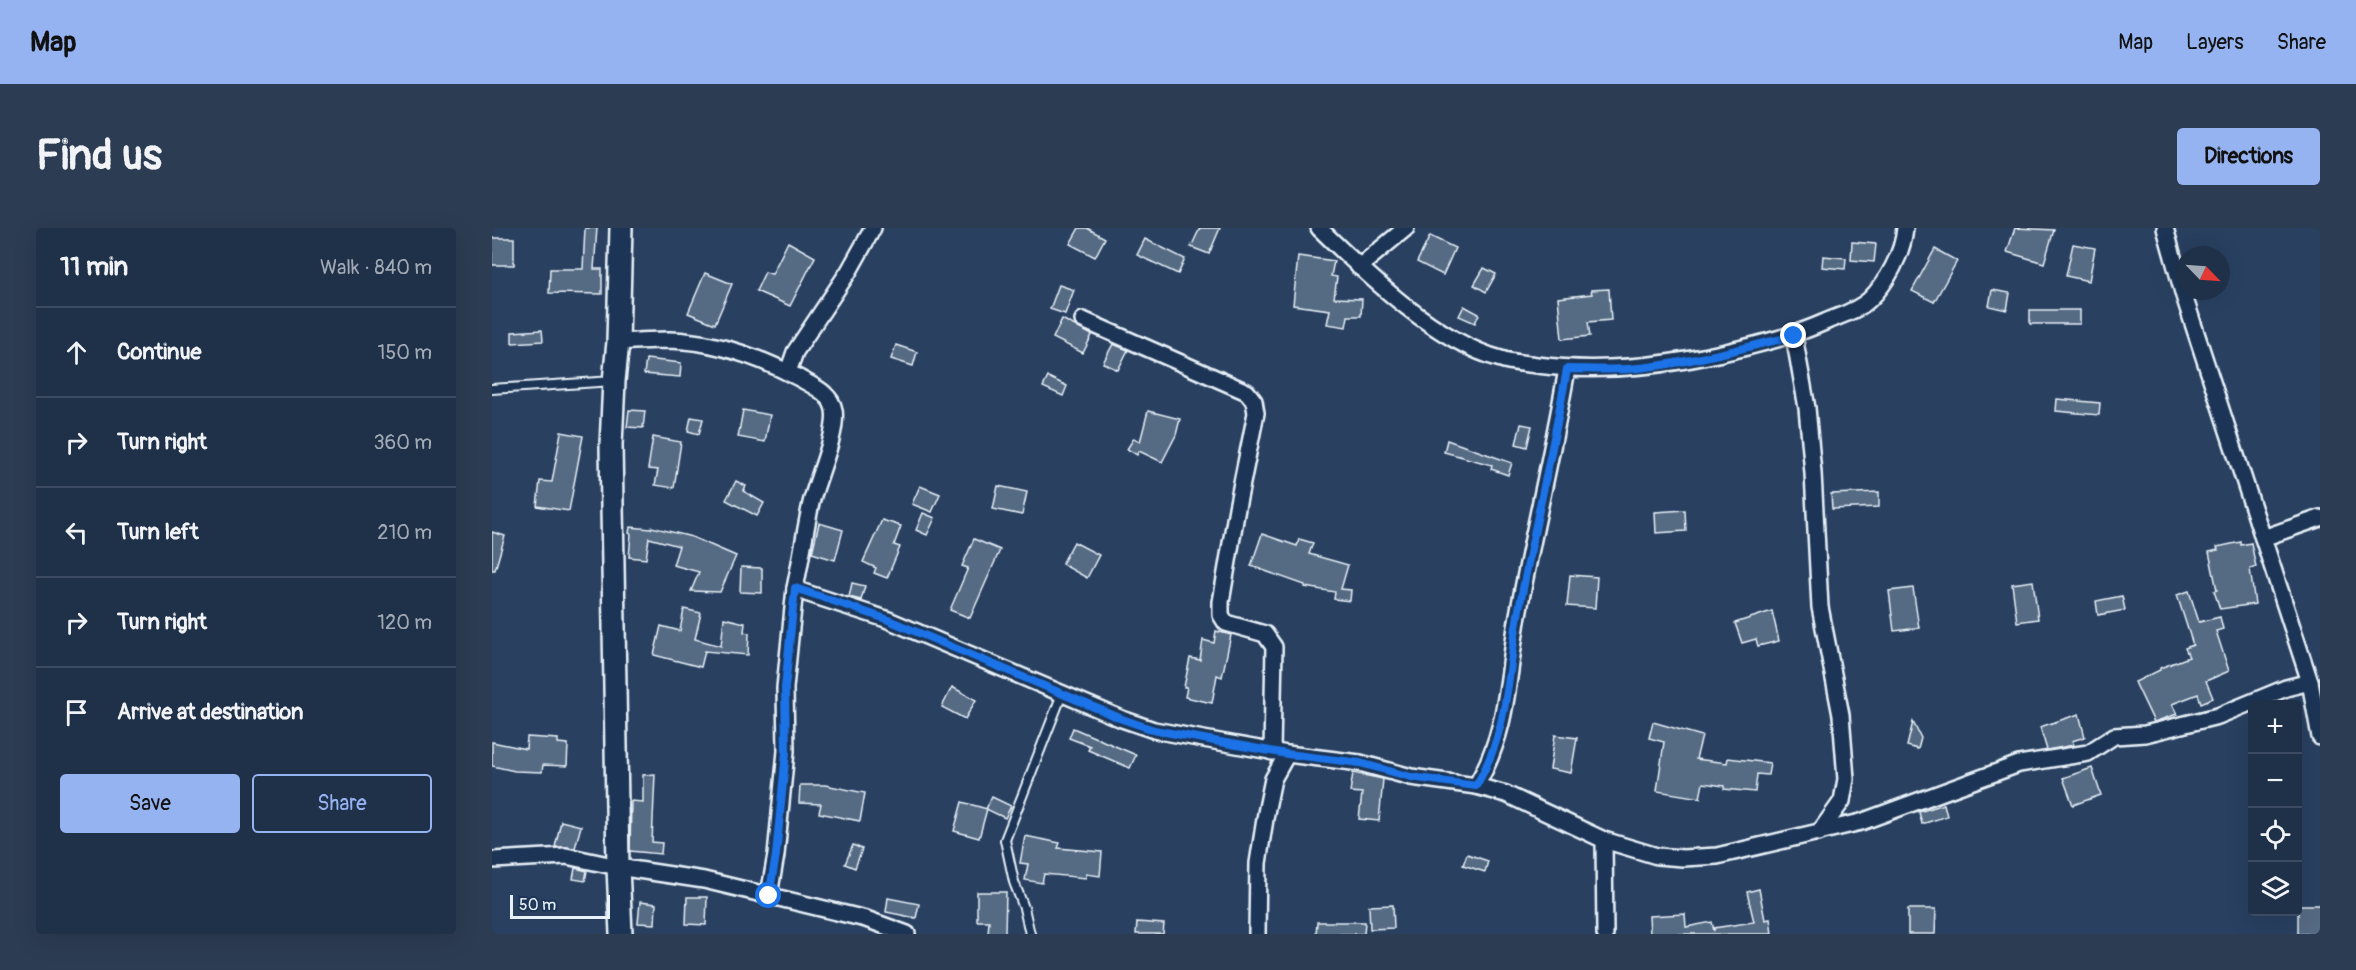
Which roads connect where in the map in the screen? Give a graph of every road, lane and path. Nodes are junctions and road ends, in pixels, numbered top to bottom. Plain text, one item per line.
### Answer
1 (621, 228) edge
2 (873, 228) edge
3 (1318, 228) edge
4 (1406, 228) edge
5 (1905, 228) edge
6 (2165, 228) edge
7 (1359, 267) junction
8 (1083, 321) dead end
9 (1794, 336) junction
10 (618, 342) junction
11 (1567, 369) junction
12 (788, 372) junction
13 (614, 381) junction
14 (492, 389) edge
15 (2320, 518) edge
16 (2263, 538) junction
17 (795, 588) junction
18 (2310, 682) junction
19 (1062, 694) junction
20 (2320, 737) edge
21 (1279, 753) junction
22 (1476, 786) junction
23 (1819, 833) junction
24 (1604, 840) junction
25 (492, 860) edge
26 (618, 867) junction
27 (769, 896) junction
28 (621, 934) edge
29 (907, 934) edge
30 (1030, 934) edge
31 (1257, 934) edge
32 (1605, 934) edge

1 - 10 main road
2 - 12 street
3 - 7 street
4 - 7 street
5 - 9 street
6 - 16 street
7 - 11 street
8 - 21 street
9 - 11 street
9 - 23 street
10 - 12 street
10 - 13 main road
11 - 22 street
12 - 17 street
13 - 14 lane
13 - 26 main road
15 - 16 street
16 - 18 street
17 - 19 street
17 - 27 street
18 - 20 street
18 - 23 street
19 - 21 street
19 - 30 lane
21 - 22 street
21 - 31 street
22 - 24 street
23 - 24 street
24 - 32 street
25 - 26 street
26 - 27 street
26 - 28 main road
27 - 29 street

